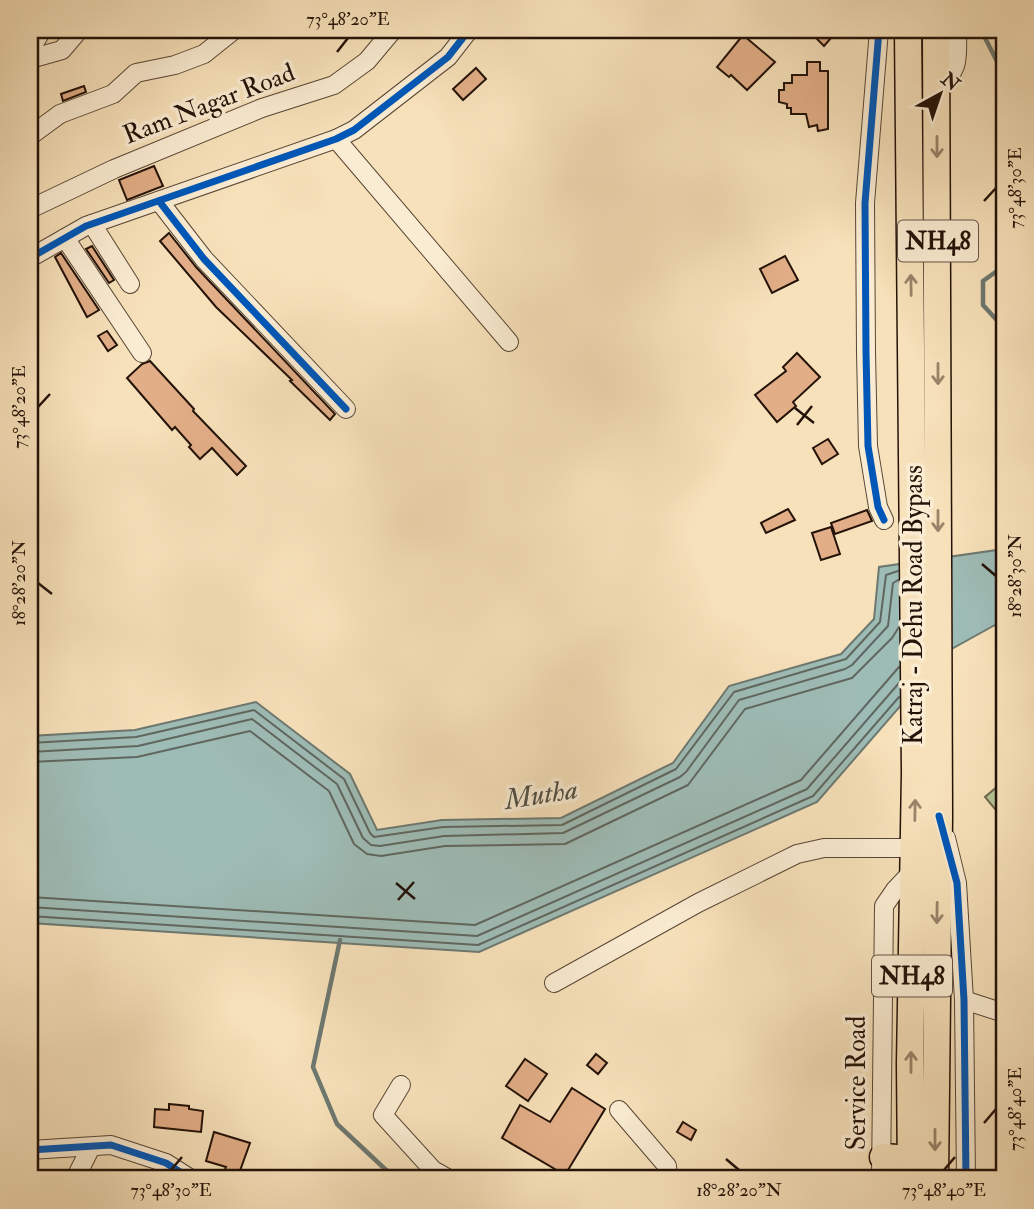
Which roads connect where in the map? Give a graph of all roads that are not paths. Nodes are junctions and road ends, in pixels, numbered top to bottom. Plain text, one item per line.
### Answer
1 (42, 30) edge
2 (79, 30) edge
3 (234, 30) edge
4 (393, 30) edge
5 (469, 30) edge
6 (879, 30) edge
7 (908, 30) edge
8 (936, 30) edge
9 (957, 30) edge
10 (30, 50) edge
11 (30, 59) edge
12 (937, 88) junction
13 (30, 136) edge
14 (336, 139) junction
15 (159, 201) junction
16 (30, 209) edge
17 (92, 224) junction
18 (65, 237) junction
19 (30, 258) edge
20 (130, 284) dead end
21 (509, 342) dead end
22 (142, 353) dead end
23 (346, 409) dead end
24 (925, 452) junction
25 (884, 520) dead end
26 (927, 771) junction
27 (939, 816) junction
28 (914, 860) junction
29 (554, 983) dead end
30 (964, 1000) junction
31 (1004, 1013) edge
32 (401, 1085) dead end
33 (620, 1110) dead end
34 (91, 1147) junction
35 (30, 1150) edge
36 (882, 1168) edge
37 (911, 1169) edge
38 (75, 1179) edge
39 (191, 1179) edge
40 (449, 1179) edge
41 (668, 1179) edge
42 (935, 1179) edge
43 (966, 1179) edge

1 - 10 street
2 - 11 street
3 - 13 street
4 - 16 street, Ram Nagar Road
5 - 14 street
6 - 25 street
24 -> 7 highway, Katraj - Dehu Road Bypass / NH48
8 - 12 highway, Katraj - Dehu Road Bypass / NH48
9 - 12 street
12 -> 24 highway, Katraj - Dehu Road Bypass / NH48
14 - 15 street
14 - 21 street
15 - 17 street
15 - 23 street
17 - 18 street
17 - 20 street
18 - 19 street
18 - 22 street
24 - 26 highway, Katraj - Dehu Road Bypass / NH48
26 - 27 highway, Katraj - Dehu Road Bypass / NH48
28 -> 26 highway, Katraj - Dehu Road Bypass / NH48
27 - 30 street
27 -> 42 highway, Katraj - Dehu Road Bypass / NH48
28 - 29 street
28 - 36 street, Service Road
37 -> 28 highway, Katraj - Dehu Road Bypass / NH48
30 - 31 street
30 - 43 street
32 - 40 street
33 - 41 street
34 - 35 street
34 - 38 street
34 - 39 street
36 - 37 highway

